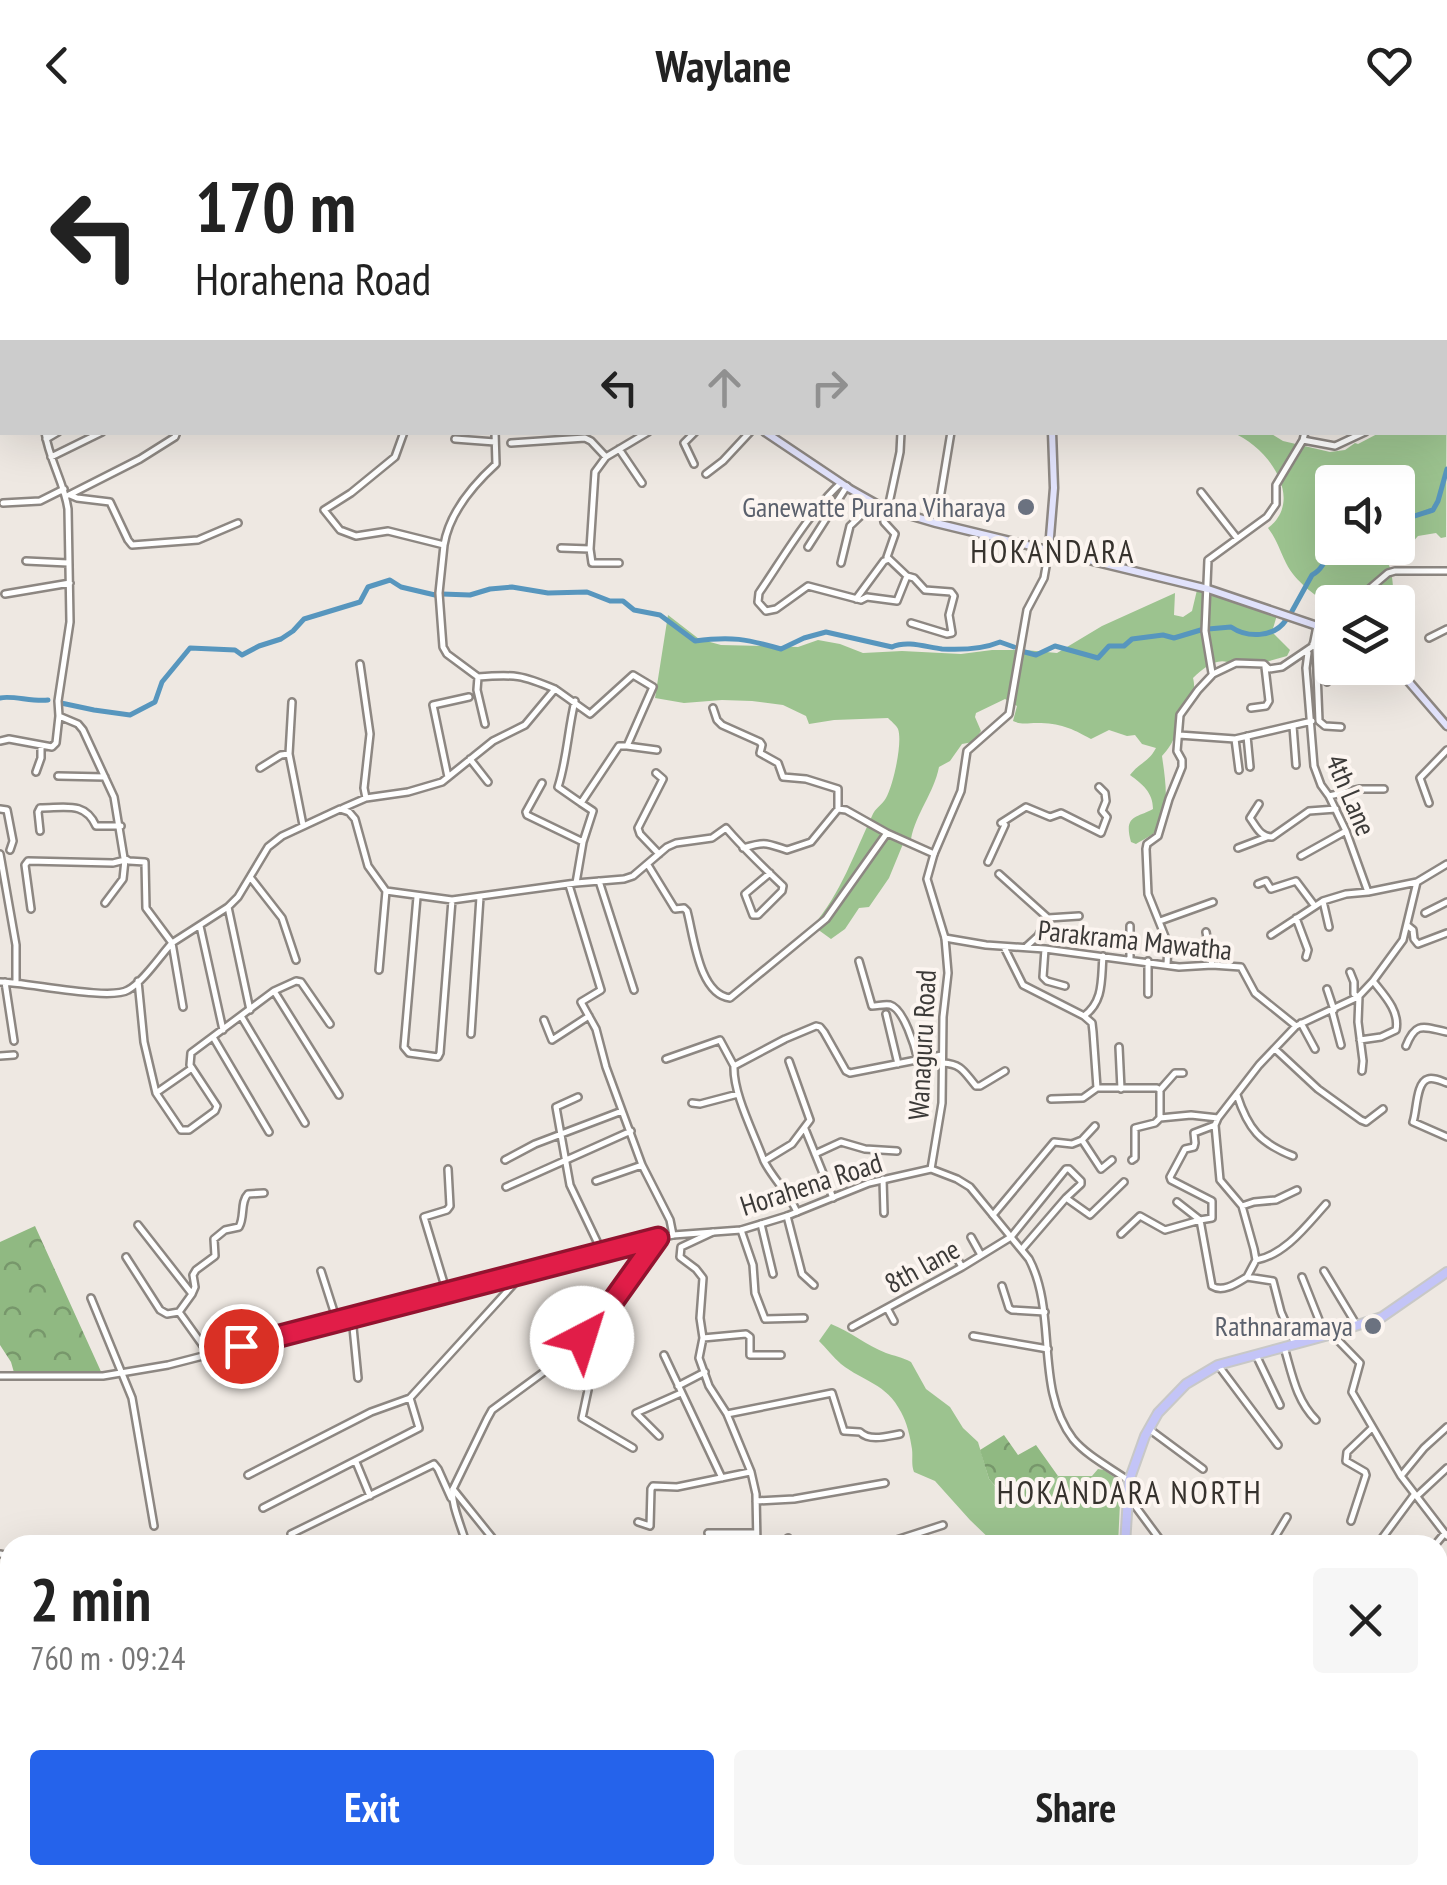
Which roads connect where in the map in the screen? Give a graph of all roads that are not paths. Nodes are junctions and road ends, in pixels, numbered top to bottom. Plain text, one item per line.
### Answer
1 (96, 435) edge
2 (176, 435) edge
3 (403, 435) edge
4 (495, 435) edge
5 (643, 435) edge
6 (692, 435) edge
7 (747, 435) edge
8 (770, 435) edge
9 (900, 435) edge
10 (950, 435) edge
11 (1052, 435) edge
12 (1359, 435) edge
13 (45, 436) edge
14 (1304, 436) edge
15 (455, 439) dead end
16 (495, 442) junction
17 (511, 443) dead end
18 (619, 449) junction
19 (606, 456) junction
20 (51, 457) junction
21 (694, 464) dead end
22 (706, 474) dead end
23 (642, 484) dead end
24 (844, 484) junction
25 (1201, 492) dead end
26 (67, 493) junction
27 (3, 503) dead end
28 (882, 506) junction
29 (936, 522) junction
30 (238, 523) dead end
31 (1238, 538) junction
32 (444, 546) junction
33 (562, 548) dead end
34 (590, 548) junction
35 (808, 548) dead end
36 (1049, 549) junction
37 (889, 559) junction
38 (26, 561) dead end
39 (69, 563) junction
40 (619, 563) dead end
41 (841, 563) dead end
42 (1447, 571) edge
43 (907, 576) junction
44 (70, 583) junction
45 (1374, 585) edge
46 (1208, 589) junction
47 (5, 594) dead end
48 (856, 599) junction
49 (911, 623) dead end
50 (1315, 625) edge
51 (1447, 629) edge
52 (1315, 636) edge
53 (1429, 638) dead end
54 (1313, 643) junction
55 (1308, 651) junction
56 (360, 664) dead end
57 (1264, 664) junction
58 (1212, 674) junction
59 (478, 677) junction
60 (1411, 685) edge
61 (556, 689) junction
62 (470, 697) dead end
63 (574, 701) junction
64 (292, 702) dead end
65 (713, 708) dead end
66 (1250, 708) dead end
67 (59, 716) junction
68 (1312, 721) junction
69 (485, 724) dead end
70 (1294, 726) junction
71 (1447, 726) edge
72 (1341, 727) dead end
73 (1179, 735) junction
74 (1247, 736) junction
75 (1235, 739) junction
76 (0, 741) edge
77 (42, 744) junction
78 (627, 746) junction
79 (657, 750) dead end
80 (1447, 750) edge
81 (289, 754) junction
82 (470, 758) junction
83 (1296, 764) dead end
84 (1250, 767) dead end
85 (260, 768) dead end
86 (1240, 770) dead end
87 (36, 772) dead end
88 (656, 773) dead end
89 (58, 776) dead end
90 (106, 777) junction
91 (448, 777) junction
92 (488, 782) dead end
93 (542, 783) dead end
94 (1099, 787) dead end
95 (1384, 788) dead end
96 (1329, 796) junction
97 (366, 798) junction
98 (581, 803) junction
99 (1428, 803) dead end
100 (1259, 804) dead end
101 (340, 809) junction
102 (838, 809) junction
103 (1336, 809) junction
104 (0, 810) edge
105 (303, 825) junction
106 (120, 826) junction
107 (1346, 831) junction
108 (40, 832) dead end
109 (886, 833) junction
110 (1267, 837) junction
111 (583, 842) junction
112 (743, 848) junction
113 (1238, 848) dead end
114 (10, 850) dead end
115 (0, 854) edge
116 (659, 854) junction
117 (934, 854) junction
118 (1301, 856) dead end
119 (126, 860) junction
120 (988, 862) dead end
121 (1447, 864) edge
122 (648, 865) junction
123 (770, 873) junction
124 (999, 874) dead end
125 (250, 877) junction
126 (599, 882) junction
127 (1416, 882) junction
128 (572, 884) junction
129 (1258, 884) dead end
130 (386, 891) junction
131 (1368, 892) junction
132 (417, 897) junction
133 (480, 897) junction
134 (452, 900) junction
135 (1213, 902) dead end
136 (1324, 902) junction
137 (1447, 902) edge
138 (105, 903) dead end
139 (1314, 905) junction
140 (228, 907) junction
141 (31, 909) dead end
142 (1425, 914) dead end
143 (1079, 916) dead end
144 (1048, 918) junction
145 (1296, 918) junction
146 (1160, 921) junction
147 (200, 926) junction
148 (1130, 926) dead end
149 (1330, 926) dead end
150 (1408, 926) junction
151 (1206, 932) dead end
152 (1447, 933) edge
153 (1272, 935) dead end
154 (945, 938) junction
155 (172, 943) junction
156 (1004, 947) junction
157 (1024, 948) junction
158 (1045, 948) junction
159 (1103, 956) junction
160 (1306, 957) dead end
161 (1130, 959) junction
162 (296, 960) dead end
163 (859, 961) dead end
164 (1148, 962) junction
165 (1167, 965) junction
166 (1212, 965) junction
167 (379, 970) dead end
168 (1350, 972) dead end
169 (138, 981) junction
170 (1374, 981) junction
171 (3, 982) edge
172 (16, 982) junction
173 (1065, 986) dead end
174 (634, 990) dead end
175 (1327, 990) dead end
176 (274, 992) junction
177 (1148, 994) dead end
178 (1358, 996) junction
179 (183, 1007) dead end
180 (250, 1010) junction
181 (1333, 1011) junction
182 (886, 1014) dead end
183 (241, 1016) junction
184 (589, 1016) junction
185 (1084, 1016) junction
186 (544, 1020) dead end
187 (330, 1024) dead end
188 (1299, 1025) junction
189 (223, 1030) junction
190 (1447, 1032) edge
191 (471, 1034) dead end
192 (213, 1037) junction
193 (1360, 1040) junction
194 (14, 1042) dead end
195 (1342, 1044) dead end
196 (1406, 1046) dead end
197 (1120, 1047) dead end
198 (1275, 1049) junction
199 (1315, 1049) dead end
200 (14, 1055) dead end
201 (0, 1056) edge
202 (666, 1058) dead end
203 (942, 1059) junction
204 (918, 1060) junction
205 (789, 1061) dead end
206 (898, 1064) junction
207 (734, 1066) junction
208 (192, 1068) junction
209 (1005, 1071) dead end
210 (1362, 1071) dead end
211 (1183, 1073) dead end
212 (1444, 1082) edge
213 (1097, 1088) junction
214 (1121, 1089) junction
215 (1160, 1090) junction
216 (156, 1094) junction
217 (739, 1094) junction
218 (340, 1095) dead end
219 (1237, 1095) junction
220 (578, 1097) dead end
221 (1051, 1099) dead end
222 (692, 1102) dead end
223 (1382, 1109) dead end
224 (622, 1111) junction
225 (1191, 1115) junction
226 (1160, 1118) junction
227 (1216, 1122) junction
228 (304, 1123) dead end
229 (1094, 1126) dead end
230 (805, 1129) junction
231 (631, 1131) junction
232 (268, 1132) dead end
233 (1194, 1133) junction
234 (561, 1134) junction
235 (1447, 1137) edge
236 (1082, 1140) junction
237 (897, 1151) dead end
238 (816, 1154) junction
239 (1293, 1156) dead end
240 (505, 1160) dead end
241 (764, 1160) junction
242 (1112, 1160) dead end
243 (1132, 1160) dead end
244 (564, 1162) junction
245 (642, 1166) junction
246 (448, 1168) dead end
247 (931, 1170) junction
248 (883, 1180) junction
249 (596, 1181) dead end
250 (1124, 1182) dead end
251 (506, 1187) dead end
252 (1296, 1190) dead end
253 (264, 1193) dead end
254 (833, 1198) junction
255 (1066, 1198) junction
256 (1177, 1202) dead end
257 (1326, 1204) dead end
258 (1242, 1206) junction
259 (796, 1212) junction
260 (884, 1213) dead end
261 (993, 1215) junction
262 (787, 1216) junction
263 (1200, 1220) junction
264 (761, 1224) junction
265 (138, 1225) dead end
266 (741, 1230) junction
267 (714, 1232) junction
268 (1121, 1234) dead end
269 (673, 1235) junction
270 (970, 1237) dead end
271 (658, 1238) junction
272 (1011, 1238) junction
273 (1022, 1249) junction
274 (953, 1251) dead end
275 (602, 1252) junction
276 (982, 1255) junction
277 (126, 1257) dead end
278 (1256, 1260) junction
279 (962, 1267) junction
280 (321, 1271) dead end
281 (1324, 1271) dead end
282 (1447, 1272) edge
283 (773, 1274) dead end
284 (522, 1275) junction
285 (1247, 1277) junction
286 (1302, 1277) dead end
287 (918, 1280) dead end
288 (814, 1284) dead end
289 (1002, 1286) dead end
290 (922, 1288) junction
291 (447, 1293) junction
292 (192, 1294) junction
293 (91, 1298) dead end
294 (887, 1308) junction
295 (180, 1312) junction
296 (1045, 1312) junction
297 (352, 1317) junction
298 (804, 1318) dead end
299 (337, 1322) junction
300 (894, 1322) dead end
301 (1356, 1325) junction
302 (852, 1327) dead end
303 (1329, 1335) junction
304 (973, 1336) dead end
305 (704, 1338) junction
306 (1295, 1344) junction
307 (1284, 1347) junction
308 (1048, 1349) junction
309 (208, 1354) junction
310 (664, 1355) dead end
311 (781, 1355) dead end
312 (1256, 1355) junction
313 (563, 1358) junction
314 (1218, 1366) junction
315 (705, 1372) junction
316 (123, 1374) junction
317 (0, 1376) edge
318 (358, 1378) dead end
319 (680, 1389) junction
320 (410, 1398) junction
321 (1280, 1404) dead end
322 (726, 1414) junction
323 (1316, 1420) dead end
324 (1447, 1427) edge
325 (1372, 1428) junction
326 (1149, 1429) junction
327 (900, 1434) dead end
328 (659, 1436) dead end
329 (1278, 1446) dead end
330 (633, 1448) dead end
331 (356, 1461) junction
332 (1447, 1468) edge
333 (1203, 1469) dead end
334 (751, 1472) junction
335 (248, 1475) dead end
336 (1401, 1476) junction
337 (722, 1478) junction
338 (1129, 1481) junction
339 (884, 1484) dead end
340 (453, 1488) junction
341 (1416, 1495) junction
342 (370, 1496) junction
343 (1128, 1497) junction
344 (451, 1498) junction
345 (756, 1501) junction
346 (263, 1508) dead end
347 (1287, 1517) dead end
348 (1351, 1521) dead end
349 (638, 1522) dead end
350 (943, 1525) dead end
351 (154, 1526) dead end
352 (708, 1533) dead end
353 (757, 1533) joint
354 (291, 1534) dead end
355 (1446, 1534) edge
356 (463, 1535) edge
357 (490, 1535) edge
358 (912, 1535) edge
359 (1126, 1535) edge
360 (1156, 1535) edge
361 (1276, 1535) edge
362 (1385, 1535) edge

1 - 20 street
2 - 26 street
3 - 32 street
4 - 16 street
5 - 18 street
6 - 21 street
7 - 22 street
8 - 24 main road
9 - 28 street
10 - 29 street
11 - 36 main road
12 - 14 street
13 - 20 street
14 - 31 street
15 - 16 street
16 - 32 street
17 - 19 street
18 - 19 street
18 - 23 street
19 - 34 street
20 - 26 street
24 - 28 main road
24 - 35 street
24 - 48 street
25 - 31 street
26 - 27 street
26 - 30 street
26 - 39 street
28 - 29 main road
28 - 37 street
28 - 41 street
29 - 36 main road
31 - 46 street
32 - 59 street
33 - 34 street
34 - 40 street
36 - 46 main road
36 - 117 street, Wanaguru Road
37 - 43 street
37 - 48 street
38 - 39 street
39 - 44 street
42 - 45 street
43 - 48 street
43 - 49 street
44 - 47 street
44 - 67 street
46 - 50 main road
46 - 58 street
51 - 53 street
52 - 54 street
54 - 55 street
54 - 72 street
55 - 57 street
55 - 68 street, 4th Lane
56 - 97 street
57 - 58 street
57 - 66 street
58 - 73 street
59 - 61 street
59 - 69 street
60 - 71 main road
61 - 63 street
61 - 82 street
62 - 91 street
63 - 78 street
63 - 98 street
64 - 81 street
65 - 102 street
67 - 77 street
67 - 90 street
68 - 70 street
68 - 96 street, 4th Lane
70 - 74 street
70 - 83 street
73 - 75 street
73 - 146 street
74 - 75 street
74 - 84 street
75 - 86 street
76 - 77 street
77 - 87 street
78 - 79 street
78 - 98 street
80 - 99 street
81 - 85 street
81 - 105 street
82 - 91 street
82 - 92 street
88 - 116 street
89 - 90 street
90 - 106 street
91 - 97 street
93 - 111 street
94 - 120 street
95 - 96 street
96 - 103 street, 4th Lane
97 - 101 street
98 - 111 street
100 - 110 street
101 - 105 street
101 - 130 street
102 - 109 street
102 - 112 street
103 - 107 street, 4th Lane
103 - 110 street
104 - 114 street
105 - 125 street
106 - 108 street
106 - 119 street
107 - 118 street
107 - 131 street, 4th Lane
109 - 117 street
109 - 122 street
110 - 113 street
111 - 128 street
112 - 116 street
112 - 123 street
115 - 172 street
116 - 122 street
117 - 154 street, Wanaguru Road
119 - 138 street
119 - 141 street
119 - 155 street
121 - 127 street
122 - 126 street
123 - 123 street
124 - 144 street
125 - 140 street
125 - 162 street
126 - 128 street
126 - 174 street
127 - 131 street
127 - 150 street
128 - 133 street
128 - 184 street
129 - 139 street
130 - 132 street
130 - 167 street
131 - 136 street
132 - 134 street
132 - 134 street
133 - 134 street
133 - 191 street
135 - 146 street
136 - 139 street
136 - 149 street
137 - 142 street
139 - 145 street
140 - 147 street
140 - 180 street
143 - 144 street
144 - 157 street
145 - 153 street
145 - 160 street
146 - 165 street
147 - 155 street
147 - 189 street
148 - 161 street
150 - 152 street
150 - 170 street
151 - 166 street
154 - 156 street, Parakrama Mawatha
154 - 203 street, Wanaguru Road
155 - 169 street
155 - 179 street
156 - 157 street, Parakrama Mawatha
156 - 185 street
157 - 158 street, Parakrama Mawatha
158 - 159 street, Parakrama Mawatha
158 - 173 street
159 - 161 street, Parakrama Mawatha
159 - 185 street
161 - 164 street, Parakrama Mawatha
163 - 204 street
164 - 165 street, Parakrama Mawatha
164 - 177 street
165 - 166 street, Parakrama Mawatha
166 - 188 street, Parakrama Mawatha
168 - 178 street
169 - 172 street
169 - 216 street
170 - 178 street
170 - 193 street
171 - 172 street
171 - 194 street
175 - 181 street
176 - 180 street
176 - 187 street
176 - 218 street
178 - 181 street
178 - 193 street
180 - 183 street
181 - 188 street
181 - 195 street
182 - 206 street
183 - 189 street
183 - 228 street
184 - 186 street
184 - 224 street
185 - 213 street
188 - 198 street
188 - 199 street
189 - 192 street
190 - 196 street
192 - 208 street
192 - 232 street
193 - 210 street
197 - 214 street
198 - 219 street
198 - 223 street
200 - 201 street
202 - 207 street
203 - 204 street
203 - 209 street
203 - 247 street, Wanaguru Road
204 - 206 street
205 - 230 street
206 - 207 street
207 - 217 street
208 - 216 street
208 - 216 street
211 - 215 street
212 - 235 street
213 - 214 street
213 - 221 street
214 - 215 street
215 - 226 street
217 - 222 street
217 - 241 street
219 - 227 street
219 - 239 street
220 - 234 street
224 - 231 street
224 - 234 street
225 - 226 street
225 - 227 street
225 - 233 street
226 - 243 street
227 - 233 street
227 - 258 street
229 - 236 street
230 - 238 street
230 - 241 street
231 - 244 street
231 - 245 street
233 - 263 street
234 - 240 street
234 - 244 street
236 - 242 street
236 - 261 street
237 - 238 street
238 - 254 street
241 - 259 street
244 - 251 street
244 - 275 street
245 - 249 street
245 - 269 street
246 - 291 street
247 - 248 street, Horahena Road
247 - 261 street
248 - 254 street, Horahena Road
248 - 260 street
250 - 255 street
252 - 258 street
253 - 292 street
254 - 259 street, Horahena Road
255 - 272 street
255 - 273 street
256 - 263 street
257 - 278 street
258 - 278 street
259 - 262 street, Horahena Road
261 - 272 street
262 - 264 street, Horahena Road
262 - 288 street
263 - 268 street
263 - 285 street
264 - 266 street, Horahena Road
264 - 283 street
265 - 292 street
266 - 267 street, Horahena Road
266 - 298 street
267 - 269 street, Horahena Road
267 - 305 street
269 - 271 street, Horahena Road
270 - 276 street
271 - 275 street, Horahena Road
271 - 313 street
272 - 273 street
272 - 276 street, 8th lane
273 - 296 street
274 - 279 street
275 - 284 street, Horahena Road
276 - 279 street, 8th lane
277 - 295 street
278 - 285 street
279 - 290 street, 8th lane
280 - 299 street
281 - 301 street
282 - 301 main road
284 - 291 street, Horahena Road
284 - 320 street
285 - 306 street
286 - 303 street
287 - 290 street
289 - 296 street
290 - 294 street, 8th lane
291 - 297 street, Horahena Road
292 - 295 street
293 - 316 street
294 - 300 street
294 - 302 street, 8th lane
295 - 309 street
296 - 308 street
297 - 299 street, Horahena Road
297 - 318 street
299 - 309 street, Horahena Road
301 - 303 main road
303 - 306 main road
303 - 325 street
304 - 308 street
305 - 311 street
305 - 315 street
306 - 307 main road
307 - 312 main road
307 - 323 street
308 - 338 street
309 - 316 street, Horahena Road
310 - 319 street
312 - 314 main road
312 - 321 street
313 - 330 street
313 - 340 street
314 - 326 main road
314 - 329 street
315 - 319 street
315 - 322 street
316 - 317 street, Horahena Road
316 - 351 street
319 - 328 street
319 - 337 street
320 - 331 street
320 - 335 street
322 - 327 street
322 - 334 street
324 - 336 street
325 - 336 street
325 - 348 street
326 - 333 street
326 - 338 main road
331 - 342 street
331 - 346 street
332 - 341 street
334 - 337 street
334 - 345 street
336 - 341 street
337 - 349 street
338 - 343 main road
339 - 345 street
340 - 344 street
340 - 357 street
341 - 355 street
341 - 362 street
342 - 344 street
342 - 354 street
343 - 359 main road
343 - 360 street
344 - 356 street
345 - 353 street
347 - 361 street
350 - 358 street
352 - 353 street

